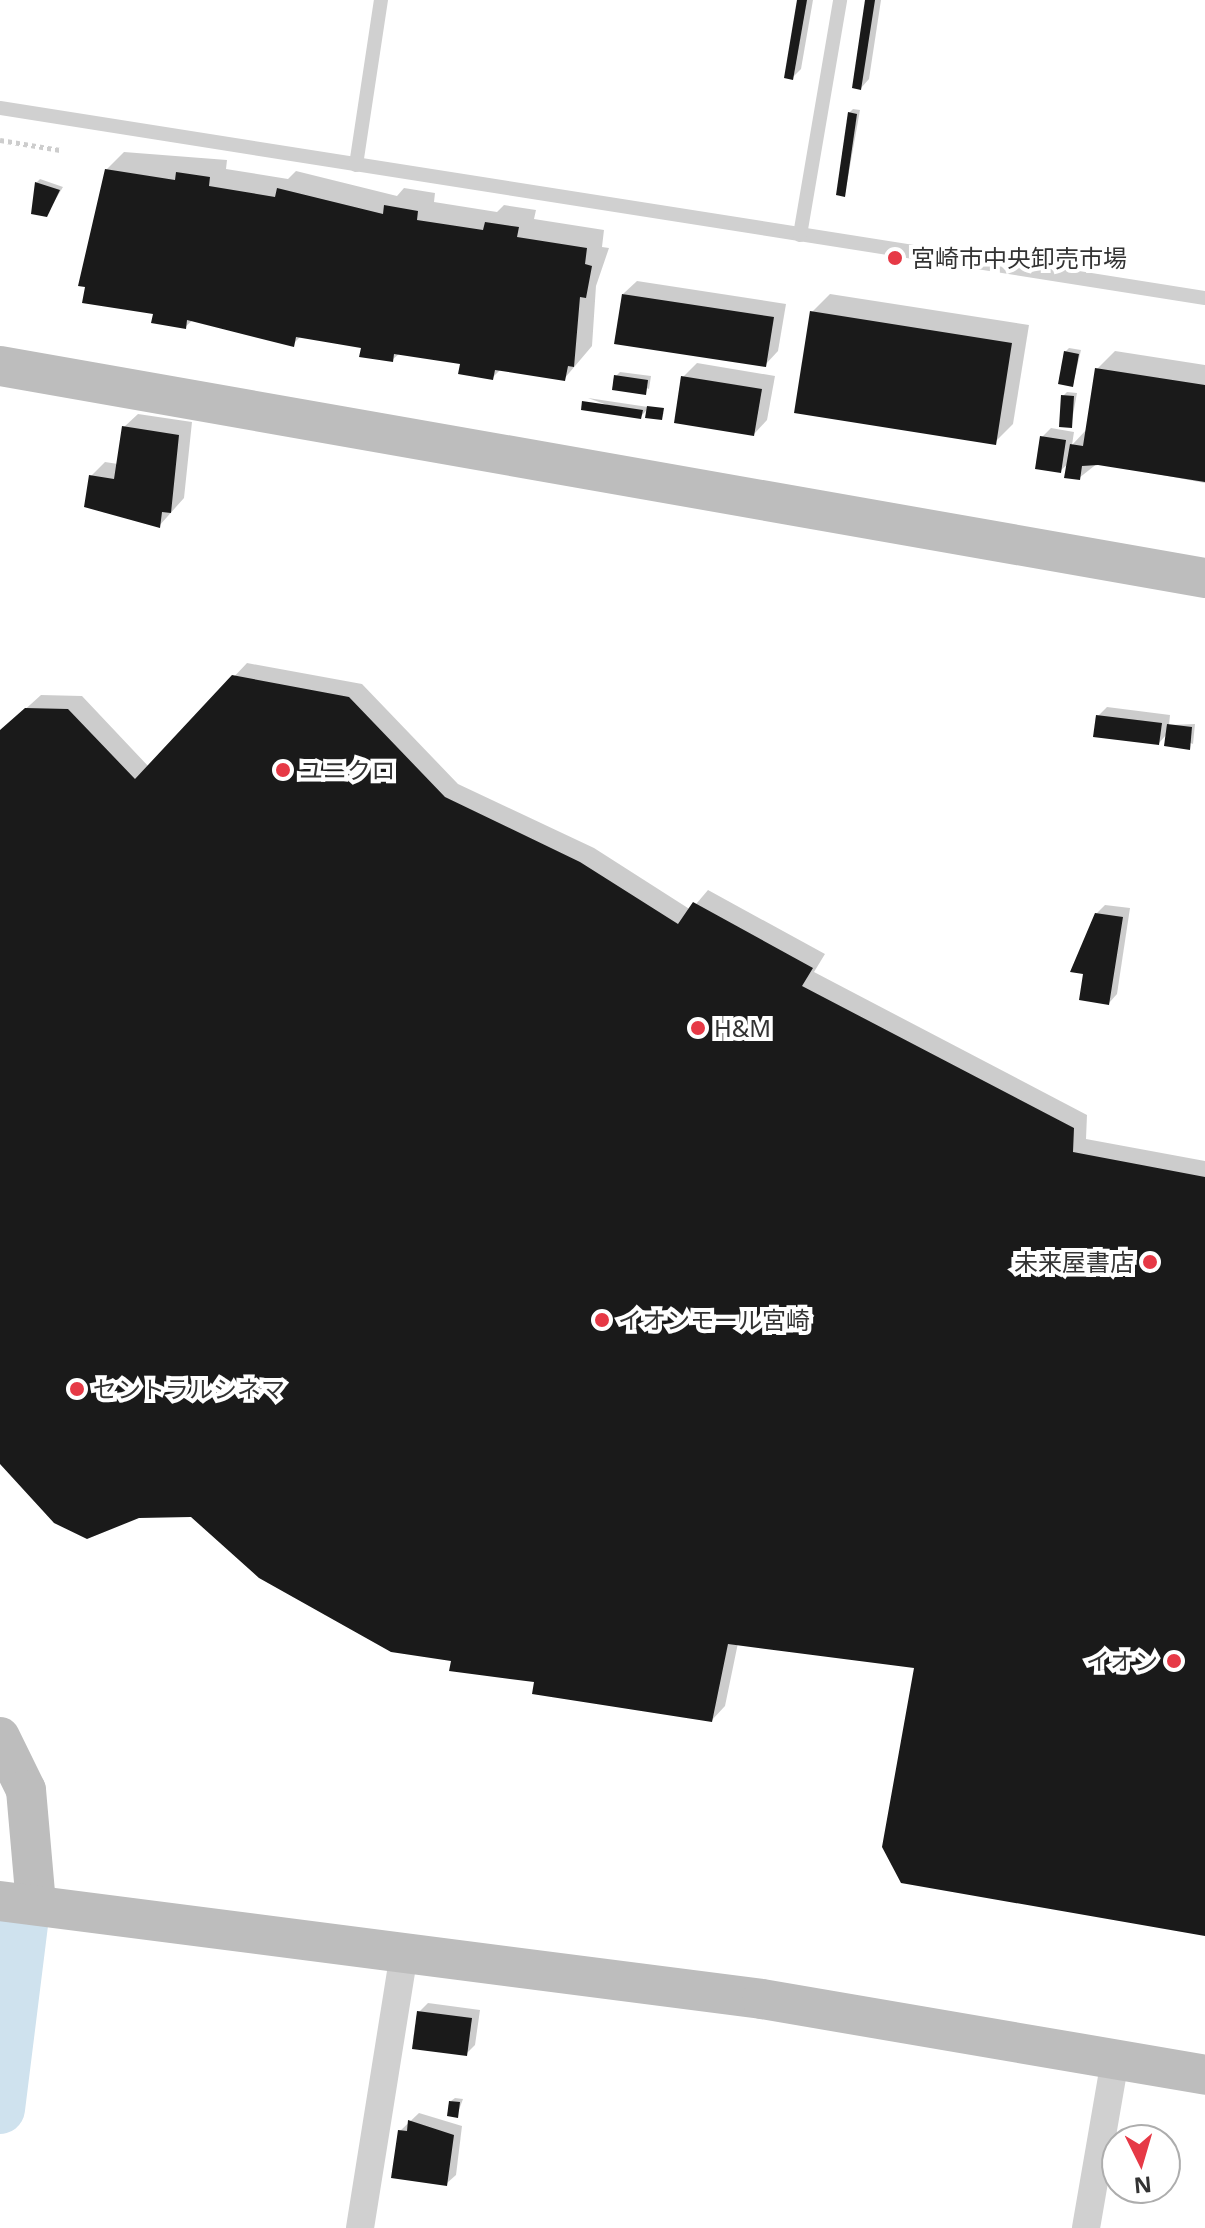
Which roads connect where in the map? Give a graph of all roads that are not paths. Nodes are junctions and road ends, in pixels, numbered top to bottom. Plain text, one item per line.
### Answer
1 (381, 0) edge
2 (840, 0) edge
3 (0, 108) edge
4 (356, 165) junction
5 (800, 235) junction
6 (1205, 298) edge
7 (0, 366) edge
8 (1205, 578) edge
9 (0, 1737) edge
10 (18, 1903) edge
11 (404, 1954) junction
12 (1115, 2060) junction
13 (1205, 2075) edge
14 (360, 2228) edge
15 (1086, 2228) edge

1 - 4 lane
2 - 5 lane
3 - 4 lane
4 - 5 lane
5 - 6 lane
7 - 8 street
9 - 10 street
10 - 11 street
11 - 12 street
11 - 14 street
12 - 13 street
12 - 15 street

